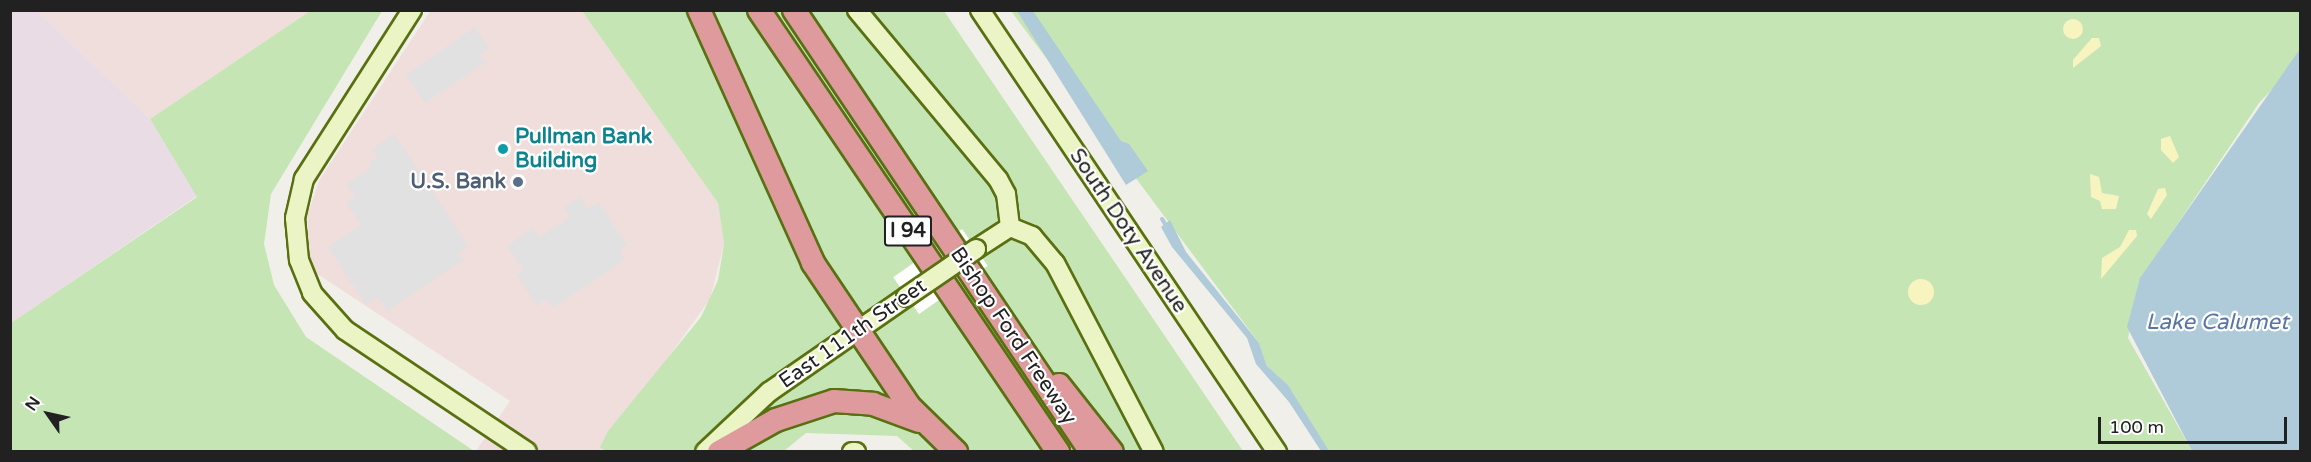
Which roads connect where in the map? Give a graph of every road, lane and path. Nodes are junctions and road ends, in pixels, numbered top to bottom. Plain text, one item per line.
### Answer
1 (412, 10) edge
2 (699, 10) edge
3 (759, 10) edge
4 (794, 10) edge
5 (857, 10) edge
6 (980, 10) edge
7 (1010, 226) junction
8 (859, 330) junction
9 (1022, 350) junction
10 (923, 423) junction
11 (527, 452) edge
12 (705, 452) edge
13 (719, 452) edge
14 (956, 452) edge
15 (1058, 452) edge
16 (1091, 452) edge
17 (1112, 452) edge
18 (1154, 452) edge
19 (1277, 452) edge

1 - 11 street
2 - 8 highway
3 - 15 highway, Bishop Ford Freeway / I 94
4 - 9 highway, Bishop Ford Freeway / I 94
5 - 7 street
6 - 19 street, South Doty Avenue
7 - 8 street, East 111th Street, bridge
7 - 18 street
8 - 10 highway
8 - 12 street, East 111th Street
9 - 16 highway, Bishop Ford Freeway / I 94
9 - 17 highway
10 - 13 highway
10 - 14 highway

